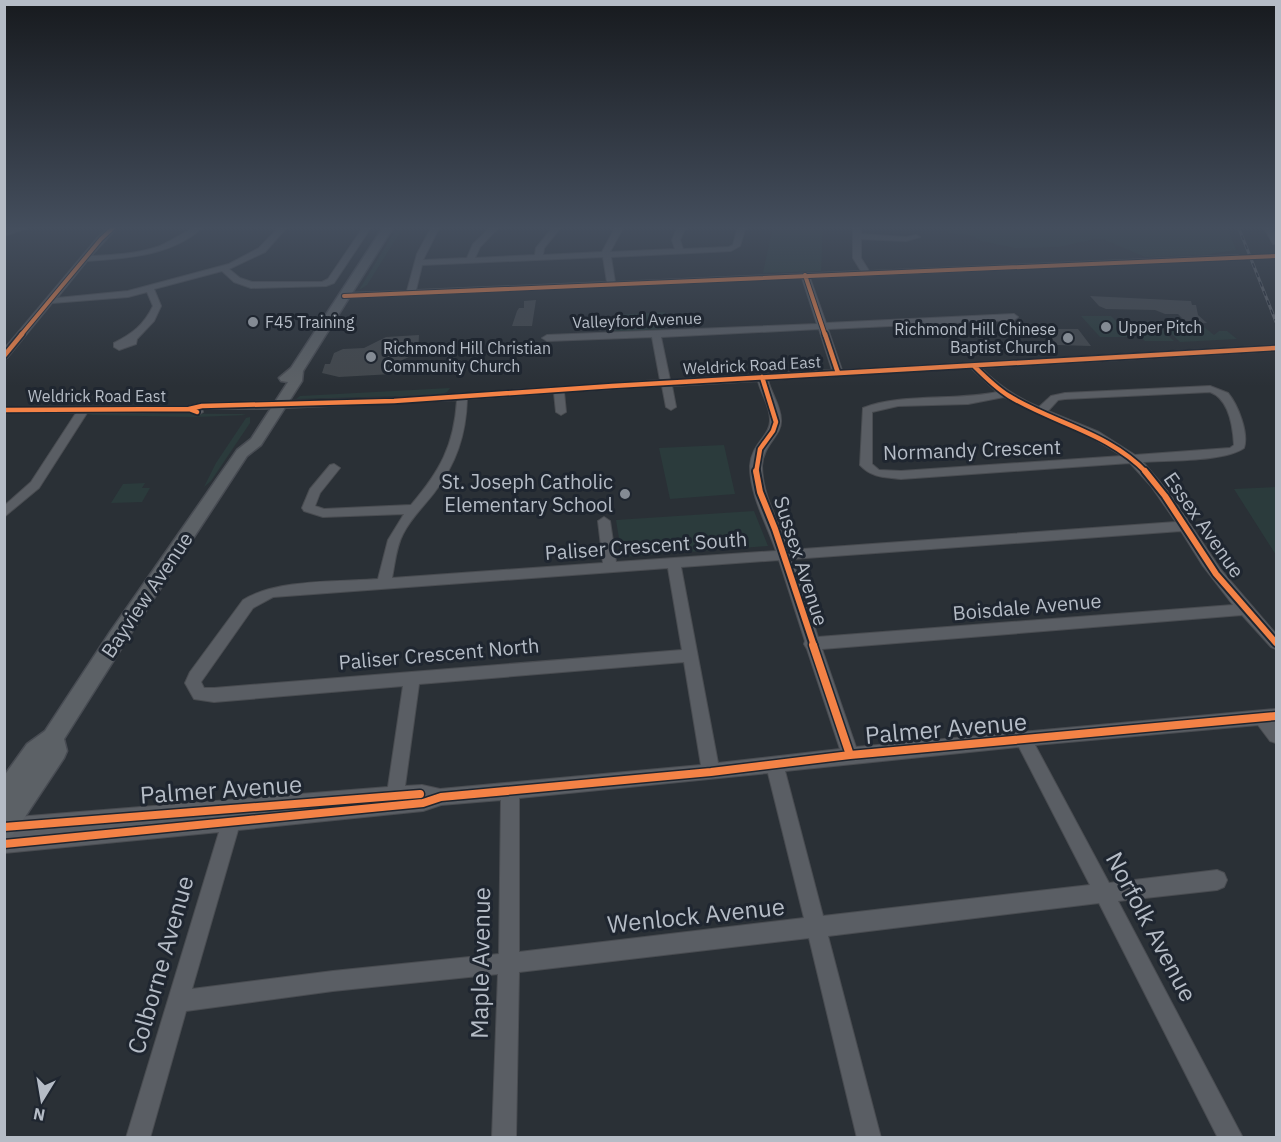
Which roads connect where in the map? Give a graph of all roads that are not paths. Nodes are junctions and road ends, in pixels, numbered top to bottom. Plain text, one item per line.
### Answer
1 (68, 279) edge
2 (186, 279) edge
3 (236, 279) edge
4 (331, 279) edge
5 (355, 279) edge
6 (415, 279) edge
7 (610, 279) edge
8 (712, 279) edge
9 (807, 279) edge
10 (611, 284) junction
11 (150, 289) junction
12 (411, 293) junction
13 (344, 296) junction
14 (50, 301) junction
15 (1014, 317) dead end
16 (823, 326) junction
17 (656, 335) junction
18 (547, 338) dead end
19 (132, 339) dead end
20 (1276, 348) edge
21 (4, 356) edge
22 (974, 366) junction
23 (838, 373) junction
24 (762, 377) junction
25 (665, 383) junction
26 (559, 389) junction
27 (1005, 394) junction
28 (462, 397) junction
29 (272, 406) junction
30 (671, 407) dead end
31 (85, 409) junction
32 (4, 410) edge
33 (1041, 411) junction
34 (561, 412) dead end
35 (1133, 459) junction
36 (334, 468) dead end
37 (411, 509) junction
38 (4, 513) edge
39 (604, 521) dead end
40 (1186, 526) junction
41 (783, 555) junction
42 (674, 564) junction
43 (610, 568) junction
44 (384, 585) junction
45 (1246, 609) junction
46 (1276, 643) edge
47 (812, 644) junction
48 (690, 654) junction
49 (412, 678) junction
50 (195, 687) joint
51 (1269, 717) edge
52 (1276, 736) edge
53 (53, 738) junction
54 (1024, 740) junction
55 (850, 755) junction
56 (775, 765) junction
57 (711, 772) junction
58 (510, 790) junction
59 (4, 797) edge
60 (394, 801) junction
61 (233, 814) junction
62 (4, 827) edge
63 (4, 844) edge
64 (1217, 880) dead end
65 (1103, 894) junction
66 (817, 928) junction
67 (509, 963) junction
68 (180, 1001) junction
69 (138, 1137) edge
70 (504, 1137) edge
71 (869, 1137) edge
72 (1231, 1137) edge

1 - 14 street
2 - 11 street
3 - 4 street
5 - 13 main road, Bayview Avenue
6 - 12 street
7 - 10 street
8 - 10 street
9 - 16 street
10 - 12 street
11 - 14 street
11 - 19 street
12 - 13 street
13 - 29 main road, Bayview Avenue
14 - 21 street
15 - 16 street, Valleyford Avenue
16 - 17 street, Valleyford Avenue
16 - 23 street
17 - 18 street, Valleyford Avenue
17 - 25 street
20 - 22 street, Weldrick Road East
22 - 23 street, Weldrick Road East
22 - 27 street, Essex Avenue
23 - 24 street, Weldrick Road East
24 - 25 street, Weldrick Road East
24 - 41 street, Sussex Avenue
25 - 26 street, Weldrick Road East
25 - 30 street
26 - 28 street, Weldrick Road East
26 - 34 street
27 - 33 street, Essex Avenue
27 - 35 street, Normandy Crescent
28 - 29 street, Weldrick Road East
28 - 37 street
29 - 31 street, Weldrick Road East
29 - 53 main road, Bayview Avenue
31 - 32 street, Weldrick Road East
31 - 38 street
33 - 35 street, Essex Avenue
33 - 35 street
35 - 40 street, Essex Avenue
36 - 37 street
37 - 44 street
39 - 43 street
40 - 41 street, Paliser Crescent South
40 - 45 street, Essex Avenue
41 - 42 street, Paliser Crescent South
41 - 47 street, Sussex Avenue
42 - 43 street, Paliser Crescent South
42 - 48 street
43 - 44 street, Paliser Crescent South
44 - 50 street, Paliser Crescent South
45 - 46 street, Essex Avenue
45 - 47 street, Boisdale Avenue
47 - 55 street, Sussex Avenue
48 - 49 street, Paliser Crescent North
48 - 57 street
49 - 50 street, Paliser Crescent North
49 - 60 street
51 - 52 street
51 - 54 street, Palmer Avenue
53 - 59 main road, Bayview Avenue
53 - 62 main road, Bayview Avenue
54 - 55 street, Palmer Avenue
54 - 65 street, Norfolk Avenue
55 - 56 street, Palmer Avenue
56 - 57 street, Palmer Avenue
56 - 66 street
57 - 58 street, Palmer Avenue
58 - 60 street, Palmer Avenue
58 - 67 street, Maple Avenue
60 - 61 street, Palmer Avenue
61 - 62 street, Palmer Avenue
61 - 63 street, Palmer Avenue
61 - 68 street, Colborne Avenue
64 - 65 street, Wenlock Avenue
65 - 66 street, Wenlock Avenue
65 - 72 street, Norfolk Avenue
66 - 67 street, Wenlock Avenue
66 - 71 street
67 - 68 street, Wenlock Avenue
67 - 70 street, Maple Avenue
68 - 69 street, Colborne Avenue

